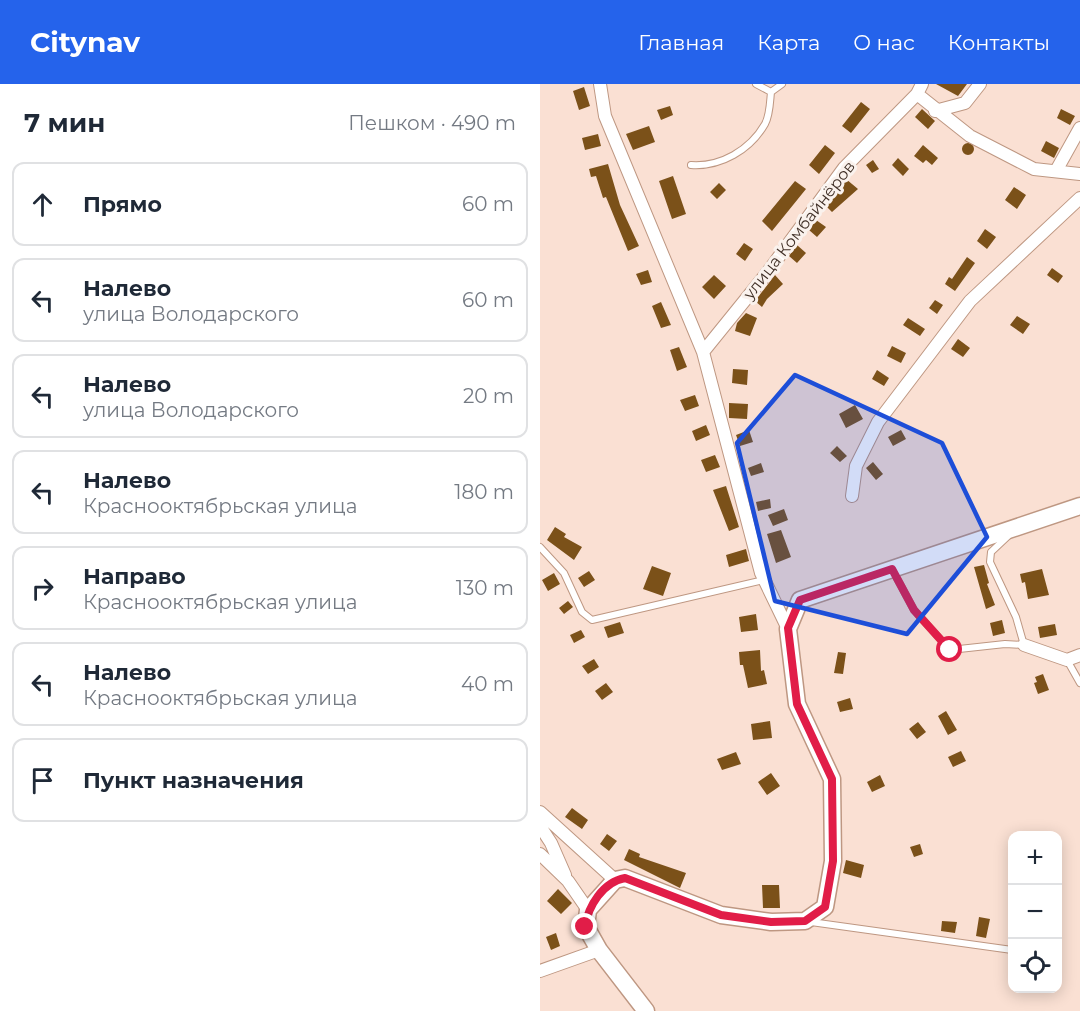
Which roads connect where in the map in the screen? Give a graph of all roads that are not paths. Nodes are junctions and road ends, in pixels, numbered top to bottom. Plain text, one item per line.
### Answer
1 (600, 84) edge
2 (756, 84) edge
3 (782, 84) edge
4 (980, 84) edge
5 (920, 89) edge
6 (771, 92) junction
7 (935, 111) junction
8 (1080, 128) edge
9 (691, 165) dead end
10 (1056, 171) junction
11 (1080, 174) edge
12 (1080, 198) edge
13 (703, 352) junction
14 (852, 496) dead end
15 (1080, 506) edge
16 (1017, 527) junction
17 (540, 547) edge
18 (892, 569) junction
19 (764, 580) junction
20 (788, 628) junction
21 (1024, 645) junction
22 (1080, 655) edge
23 (1067, 660) junction
24 (1080, 683) edge
25 (540, 812) edge
26 (540, 826) edge
27 (540, 854) edge
28 (615, 880) junction
29 (568, 881) junction
30 (588, 910) junction
31 (805, 921) junction
32 (1008, 949) edge
33 (599, 950) junction
34 (540, 971) edge
35 (646, 1011) edge

1 - 13 street
2 - 6 lane
3 - 6 lane
4 - 7 street
5 - 7 street
5 - 13 street, улица Комбайнёров
6 - 9 lane
7 - 10 street
8 - 10 street
10 - 11 street
12 - 14 street
13 - 19 street
15 - 16 street
16 - 18 street
16 - 21 lane
17 - 19 lane
18 - 20 street
18 - 21 lane
19 - 20 street
20 - 31 street
21 - 23 street
22 - 23 street
23 - 24 lane
25 - 28 street
26 - 29 street
27 - 29 street
28 - 30 street
28 - 31 street
29 - 30 street
30 - 33 street
31 - 32 lane
33 - 34 street
33 - 35 street

